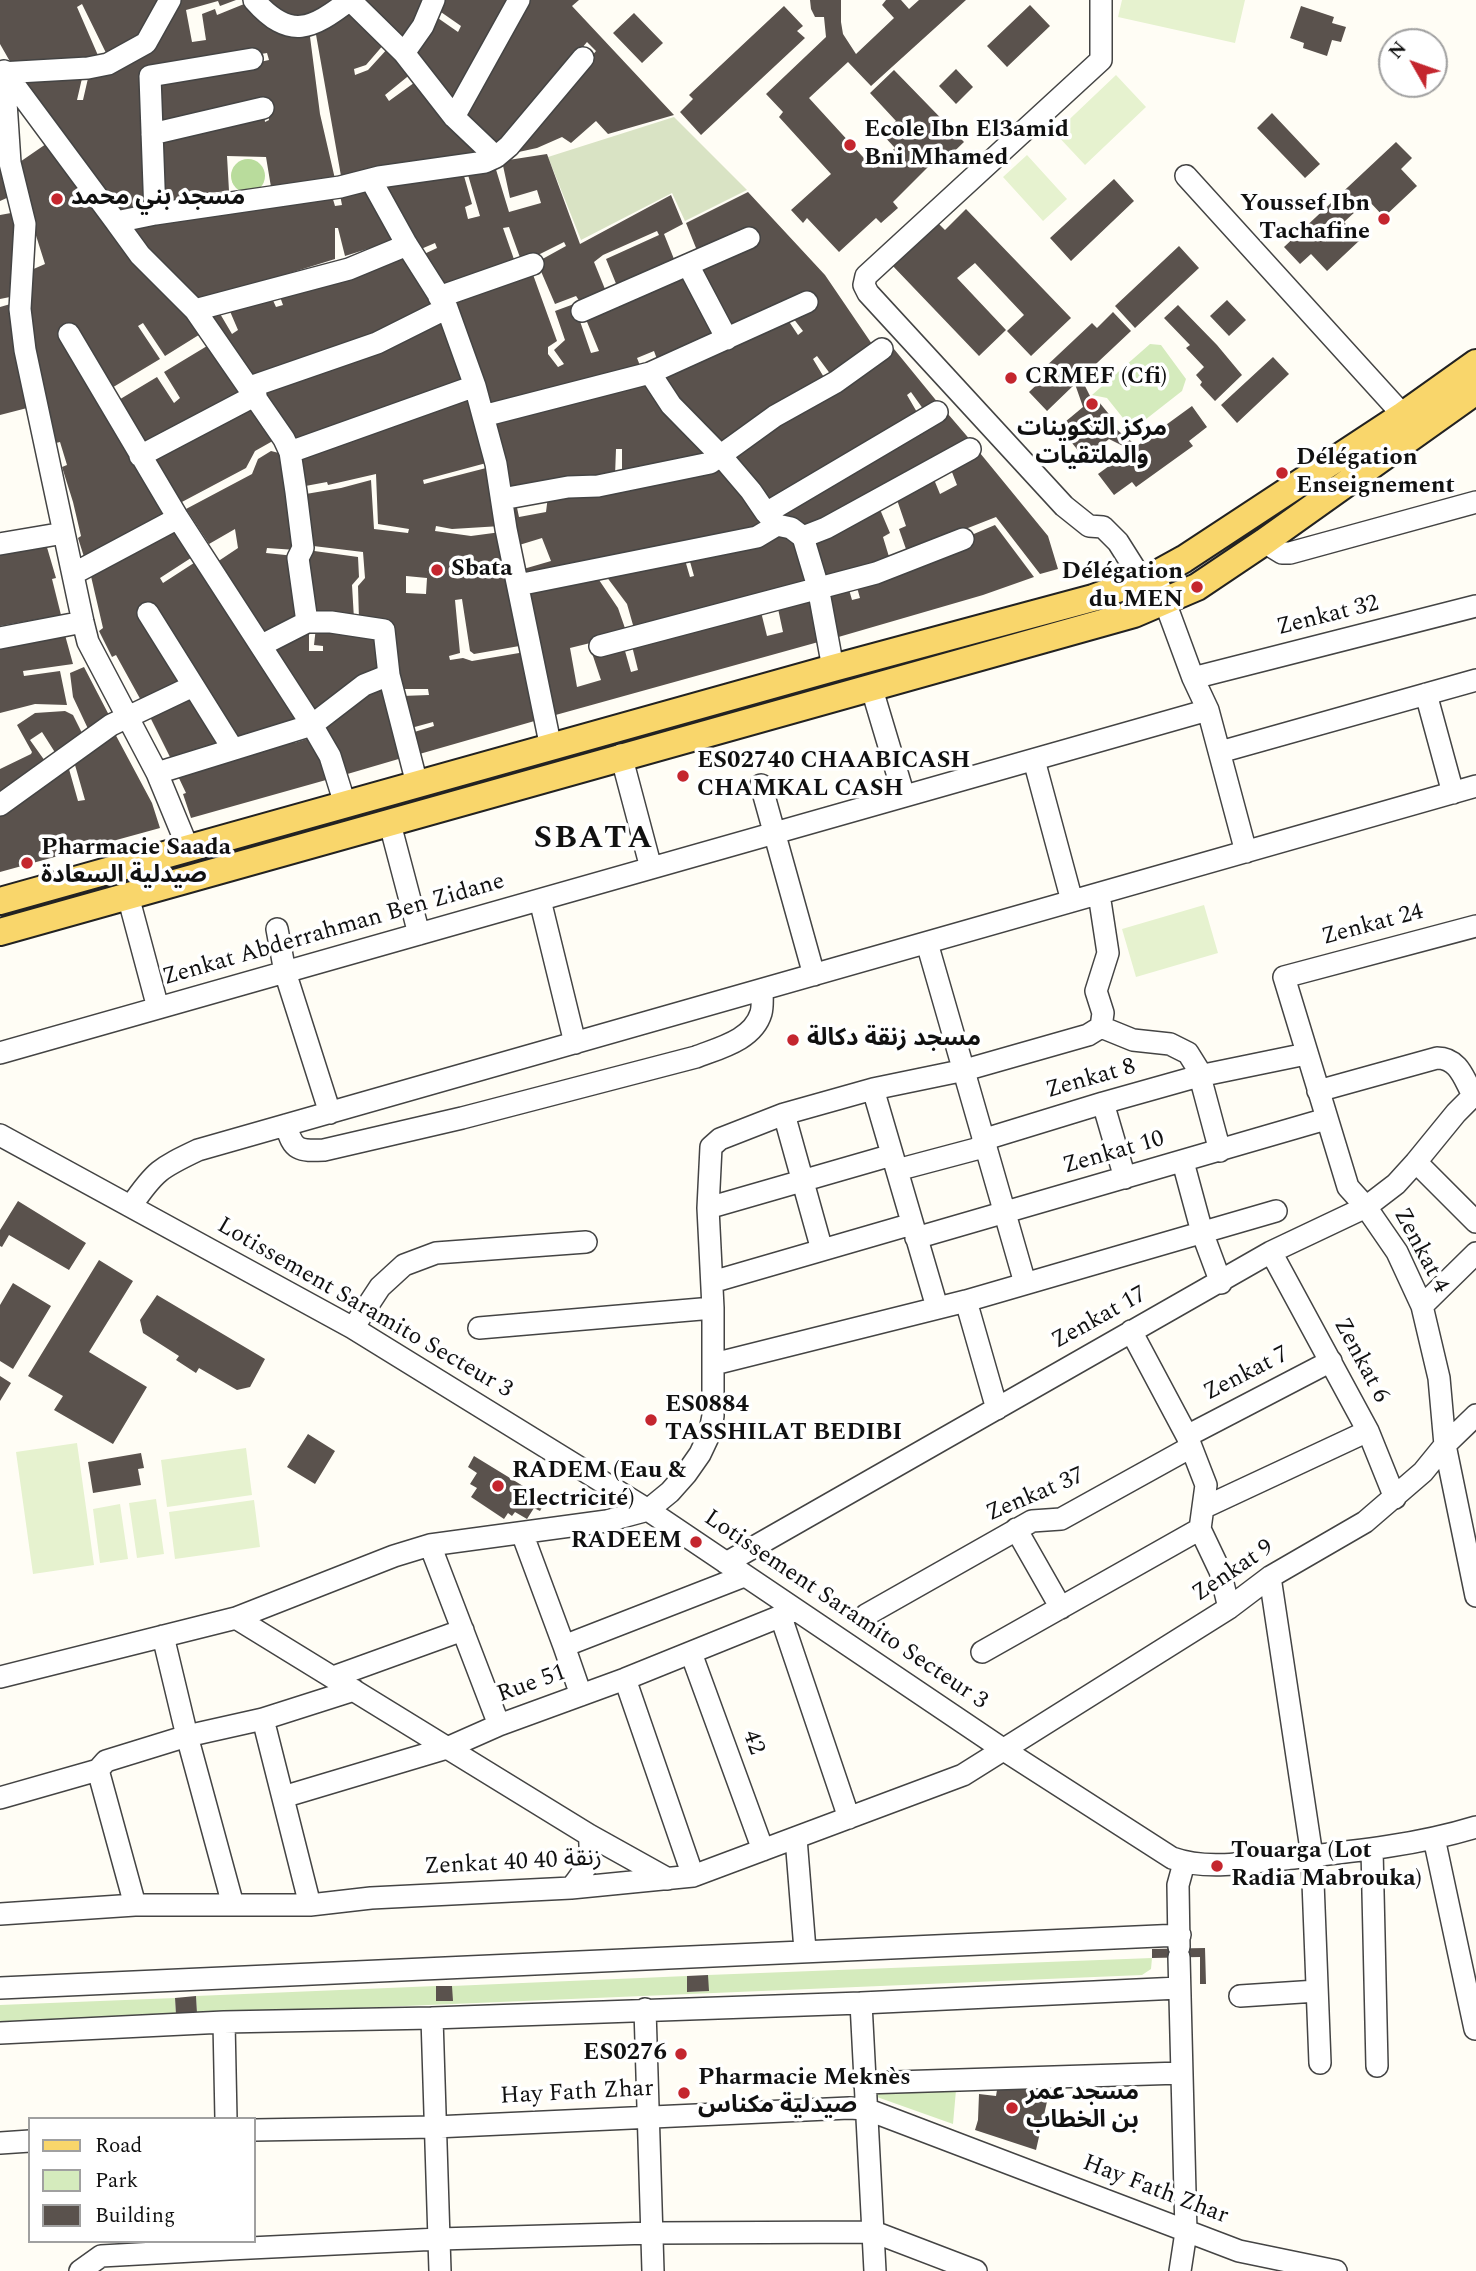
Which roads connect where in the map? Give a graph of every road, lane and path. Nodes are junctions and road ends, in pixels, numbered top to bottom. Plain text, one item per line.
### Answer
1 (170, 0) edge
2 (254, 0) edge
3 (350, 0) edge
4 (434, 0) edge
5 (519, 0) edge
6 (1101, 0) edge
7 (404, 53) junction
8 (583, 58) dead end
9 (253, 59) dead end
10 (1, 69) edge
11 (263, 108) dead end
12 (454, 117) junction
13 (152, 134) junction
14 (496, 157) junction
15 (5, 163) edge
16 (1186, 176) dead end
17 (371, 180) junction
18 (10, 206) edge
19 (155, 214) junction
20 (116, 222) junction
21 (749, 238) dead end
22 (407, 245) junction
23 (533, 264) dead end
24 (688, 265) junction
25 (443, 302) junction
26 (807, 302) dead end
27 (195, 310) junction
28 (582, 311) dead end
29 (69, 334) dead end
30 (727, 339) junction
31 (882, 349) dead end
32 (1476, 363) edge
33 (650, 373) junction
34 (475, 386) junction
35 (253, 391) junction
36 (1476, 391) edge
37 (937, 412) dead end
38 (1403, 415) junction
39 (483, 416) junction
40 (970, 449) dead end
41 (290, 452) junction
42 (141, 456) junction
43 (722, 457) junction
44 (502, 499) junction
45 (1476, 502) edge
46 (178, 518) junction
47 (771, 519) junction
48 (64, 533) junction
49 (803, 537) junction
50 (963, 539) dead end
51 (1264, 542) junction
52 (0, 544) edge
53 (73, 574) junction
54 (1149, 578) junction
55 (518, 585) junction
56 (818, 587) junction
57 (1166, 602) junction
58 (1476, 606) edge
59 (148, 613) dead end
60 (83, 622) junction
61 (307, 622) junction
62 (0, 638) edge
63 (262, 645) junction
64 (600, 646) dead end
65 (833, 668) junction
66 (389, 676) junction
67 (1193, 678) junction
68 (1476, 680) edge
69 (193, 686) junction
70 (871, 686) junction
71 (1426, 694) junction
72 (1208, 710) junction
73 (129, 716) junction
74 (312, 724) junction
75 (551, 748) junction
76 (233, 749) junction
77 (1220, 752) junction
78 (621, 755) junction
79 (1034, 760) junction
80 (157, 773) junction
81 (417, 784) junction
82 (761, 785) dead end
83 (1476, 786) edge
84 (1453, 793) junction
85 (904, 796) junction
86 (345, 804) junction
87 (0, 805) edge
88 (390, 824) junction
89 (775, 832) junction
90 (188, 848) junction
91 (1246, 852) junction
92 (651, 868) junction
93 (1099, 894) junction
94 (128, 896) junction
95 (540, 900) junction
96 (0, 901) edge
97 (1072, 901) junction
98 (1476, 926) edge
99 (277, 929) dead end
100 (0, 932) edge
101 (419, 934) junction
102 (927, 943) junction
103 (285, 972) junction
104 (814, 975) junction
105 (1284, 977) joint
106 (762, 990) junction
107 (158, 1008) junction
108 (1101, 1027) junction
109 (575, 1043) junction
110 (0, 1053) edge
111 (1306, 1054) junction
112 (965, 1070) junction
113 (1199, 1076) junction
114 (873, 1089) junction
115 (1318, 1091) junction
116 (1474, 1094) edge
117 (1103, 1103) junction
118 (330, 1113) junction
119 (784, 1114) junction
120 (1326, 1119) junction
121 (286, 1125) junction
122 (0, 1135) edge
123 (985, 1142) junction
124 (1220, 1151) junction
125 (1183, 1161) junction
126 (895, 1163) junction
127 (1416, 1163) junction
128 (1125, 1178) junction
129 (803, 1182) junction
130 (131, 1206) junction
131 (708, 1208) junction
132 (1366, 1208) junction
133 (1276, 1211) dead end
134 (1006, 1213) junction
135 (1476, 1222) edge
136 (914, 1231) junction
137 (1202, 1232) junction
138 (586, 1242) dead end
139 (822, 1250) junction
140 (1271, 1252) junction
141 (1476, 1253) edge
142 (712, 1282) junction
143 (1025, 1283) junction
144 (1221, 1283) junction
145 (966, 1300) junction
146 (1422, 1306) junction
147 (937, 1307) junction
148 (713, 1308) junction
149 (353, 1328) junction
150 (479, 1328) dead end
151 (1131, 1331) junction
152 (1332, 1361) junction
153 (714, 1364) junction
154 (997, 1409) junction
155 (1476, 1415) edge
156 (1368, 1432) junction
157 (1189, 1441) junction
158 (1445, 1445) junction
159 (1395, 1498) junction
160 (1202, 1508) junction
161 (648, 1510) junction
162 (1016, 1529) junction
163 (1199, 1529) junction
164 (522, 1533) junction
165 (430, 1545) junction
166 (726, 1563) junction
167 (744, 1576) junction
168 (1270, 1577) junction
169 (1476, 1596) edge
170 (1061, 1608) junction
171 (1229, 1608) junction
172 (788, 1614) junction
173 (866, 1615) dead end
174 (236, 1618) junction
175 (463, 1630) junction
176 (163, 1636) junction
177 (564, 1646) junction
178 (982, 1652) dead end
179 (691, 1653) junction
180 (0, 1677) edge
181 (332, 1677) junction
182 (625, 1679) junction
183 (354, 1690) junction
184 (581, 1695) junction
185 (263, 1719) junction
186 (499, 1725) junction
187 (187, 1735) junction
188 (447, 1748) junction
189 (1004, 1750) junction
190 (98, 1770) junction
191 (283, 1797) junction
192 (0, 1798) edge
193 (849, 1818) junction
194 (1476, 1827) edge
195 (589, 1835) junction
196 (796, 1838) junction
197 (1434, 1838) junction
198 (1372, 1849) junction
199 (763, 1850) junction
200 (1311, 1856) junction
201 (1184, 1863) junction
202 (693, 1876) junction
203 (668, 1879) junction
204 (571, 1888) junction
205 (135, 1905) junction
206 (233, 1905) junction
207 (310, 1905) junction
208 (0, 1914) edge
209 (1179, 1947) junction
210 (805, 1950) junction
211 (1179, 1987) junction
212 (0, 1988) edge
213 (1317, 1991) junction
214 (1240, 1996) dead end
215 (861, 2003) junction
216 (645, 2009) junction
217 (432, 2018) junction
218 (224, 2022) junction
219 (1475, 2029) edge
220 (0, 2034) edge
221 (1320, 2063) dead end
222 (1377, 2066) dead end
223 (1181, 2073) junction
224 (864, 2083) junction
225 (866, 2109) junction
226 (226, 2117) edge
227 (648, 2117) junction
228 (435, 2127) junction
229 (256, 2130) edge
230 (28, 2141) edge
231 (0, 2143) edge
232 (874, 2232) junction
233 (1186, 2232) junction
234 (652, 2233) junction
235 (439, 2239) junction
236 (229, 2245) edge
237 (80, 2271) edge
238 (440, 2271) edge
239 (653, 2271) edge
240 (874, 2271) edge
241 (976, 2271) edge
242 (1180, 2271) edge
243 (1336, 2271) edge

1 - 10 street
2 - 3 street
3 - 7 street
4 - 7 street
5 - 12 street
6 - 54 street
7 - 12 street
8 - 14 street
9 - 13 street
10 - 15 street
10 - 20 street
11 - 13 street
12 - 14 street
13 - 19 street
14 - 17 street
15 - 18 street
16 - 38 street
17 - 19 street
17 - 22 street
18 - 48 street
19 - 20 street
20 - 27 street
21 - 24 street
22 - 25 street
22 - 27 street
23 - 25 street
24 - 28 street
24 - 30 street
25 - 34 street
25 - 35 street
26 - 30 street
27 - 35 street
29 - 42 street
30 - 33 street
31 - 43 street
32 - 38 main road
33 - 39 street
33 - 43 street
34 - 39 street
34 - 41 street
35 - 41 street
35 - 42 street
36 - 51 main road
37 - 47 street
38 - 54 main road
39 - 44 street
40 - 49 street
41 - 61 street
42 - 46 street
43 - 44 street
43 - 47 street
44 - 55 street
45 - 51 street
46 - 53 street
46 - 63 street
47 - 49 street
47 - 55 street
48 - 52 street
48 - 53 street
49 - 56 street
50 - 56 street
51 - 57 main road
53 - 60 street
54 - 57 street
54 - 65 main road
55 - 75 street
56 - 64 street
56 - 65 street
57 - 67 street
57 - 70 main road
58 - 67 street, Zenkat 32
59 - 69 street
60 - 62 street
60 - 73 street
61 - 63 street
61 - 66 street
63 - 74 street
65 - 75 main road
66 - 74 street
66 - 81 street
67 - 72 street
68 - 71 street
69 - 73 street
69 - 76 street
70 - 78 main road
70 - 85 street
71 - 77 street
71 - 84 street
72 - 77 street
72 - 79 street, Zenkat Abderrahman Ben Zidane
73 - 80 street
73 - 87 street
74 - 76 street
74 - 86 street
75 - 81 main road
76 - 80 street
77 - 91 street
78 - 88 main road
78 - 92 street
79 - 85 street, Zenkat Abderrahman Ben Zidane
79 - 97 street
80 - 90 street
81 - 86 main road
82 - 89 street
83 - 84 street
84 - 91 street
85 - 89 street, Zenkat Abderrahman Ben Zidane
86 - 90 main road
88 - 94 main road
88 - 101 street
89 - 92 street, Zenkat Abderrahman Ben Zidane
89 - 104 street
90 - 96 main road
91 - 93 street
92 - 95 street, Zenkat Abderrahman Ben Zidane
93 - 97 street
93 - 108 street
94 - 100 main road
94 - 107 street
95 - 101 street, Zenkat Abderrahman Ben Zidane
95 - 109 street
97 - 102 street
98 - 105 street, Zenkat 24
99 - 103 street
101 - 103 street, Zenkat Abderrahman Ben Zidane
102 - 104 street
102 - 112 street
103 - 107 street, Zenkat Abderrahman Ben Zidane
103 - 118 street
104 - 106 street
105 - 111 street, Zenkat 4
106 - 109 street
106 - 121 street
107 - 110 street, Zenkat Abderrahman Ben Zidane
108 - 112 street
108 - 113 street
109 - 118 street
111 - 113 street, Zenkat 8
111 - 115 street, Zenkat 4
112 - 114 street
112 - 123 street
113 - 117 street, Zenkat 8
113 - 124 street
114 - 119 street
114 - 126 street
115 - 116 street
115 - 120 street, Zenkat 4
116 - 127 street, Zenkat 17
117 - 123 street, Zenkat 8
117 - 128 street
118 - 121 street
119 - 129 street
119 - 131 street
120 - 124 street, Zenkat 10
120 - 132 street, Zenkat 4
121 - 130 street
122 - 130 street, Lotissement Saramito Secteur 3
123 - 126 street, Zenkat 8
123 - 134 street
124 - 125 street, Zenkat 10
125 - 128 street, Zenkat 10
125 - 137 street
126 - 129 street, Zenkat 8
126 - 136 street
127 - 132 street, Zenkat 17
127 - 135 street
128 - 134 street, Zenkat 10
129 - 131 street, Zenkat 8
129 - 139 street
130 - 149 street, Lotissement Saramito Secteur 3
131 - 142 street
132 - 140 street, Zenkat 17
132 - 146 street, Zenkat 4
133 - 137 street
134 - 136 street, Zenkat 10
134 - 143 street
136 - 139 street, Zenkat 10
136 - 147 street
137 - 143 street
137 - 144 street
138 - 149 street
139 - 142 street, Zenkat 10
140 - 144 street, Zenkat 17
140 - 152 street, Zenkat 6
141 - 146 street
142 - 148 street
143 - 145 street
144 - 151 street, Zenkat 17
145 - 147 street
145 - 154 street
146 - 158 street, Zenkat 4
147 - 153 street
148 - 150 street
148 - 153 street
149 - 161 street, Lotissement Saramito Secteur 3
151 - 154 street, Zenkat 17
151 - 157 street
152 - 156 street, Zenkat 6
152 - 157 street, Zenkat 7
153 - 161 street
154 - 166 street, Zenkat 17
155 - 158 street, Zenkat 9
156 - 159 street, Zenkat 6
156 - 160 street
157 - 160 street
157 - 162 street, Zenkat 37
158 - 159 street, Zenkat 9
158 - 169 street, Zenkat 4
159 - 168 street, Zenkat 9
160 - 163 street
161 - 164 street
161 - 166 street, Lotissement Saramito Secteur 3
162 - 170 street
162 - 173 street, Zenkat 37
163 - 170 street
163 - 171 street
164 - 165 street
164 - 177 street
165 - 174 street
165 - 175 street
166 - 167 street, Lotissement Saramito Secteur 3
167 - 172 street, Lotissement Saramito Secteur 3
167 - 177 street
168 - 171 street, Zenkat 9
168 - 200 street
170 - 178 street
171 - 189 street, Zenkat 9
172 - 179 street, Rue 51
172 - 189 street, Lotissement Saramito Secteur 3
172 - 193 street
174 - 176 street
174 - 181 street
175 - 181 street
175 - 186 street
176 - 180 street
176 - 187 street
177 - 184 street
179 - 182 street, Rue 51
179 - 199 street, 42
181 - 183 street
182 - 184 street, Rue 51
182 - 202 street
183 - 185 street
183 - 188 street
184 - 186 street, Rue 51
185 - 187 street
185 - 191 street
186 - 188 street, Rue 51
187 - 190 street
187 - 206 street
188 - 191 street, Rue 51
188 - 195 street
189 - 193 street, Zenkat 40 زنقة 40
189 - 201 street, Lotissement Saramito Secteur 3
190 - 192 street
190 - 205 street
191 - 207 street
193 - 196 street, Zenkat 40 زنقة 40
194 - 197 street, Lotissement Saramito Secteur 3
195 - 203 street
195 - 204 street
196 - 199 street, Zenkat 40 زنقة 40
196 - 210 street
197 - 198 street, Lotissement Saramito Secteur 3
197 - 219 street
198 - 200 street, Lotissement Saramito Secteur 3
198 - 222 street
199 - 202 street, Zenkat 40 زنقة 40
200 - 201 street, Lotissement Saramito Secteur 3
200 - 213 street
201 - 209 street
202 - 203 street, Zenkat 40 زنقة 40
203 - 204 street, Zenkat 40 زنقة 40
204 - 207 street, Zenkat 40 زنقة 40
205 - 206 street, Zenkat 40 زنقة 40
205 - 208 street, Zenkat 40 زنقة 40
206 - 207 street, Zenkat 40 زنقة 40
209 - 210 street
209 - 211 street
210 - 212 street
211 - 215 street
211 - 223 street
213 - 214 street
213 - 221 street
215 - 216 street
215 - 224 street
216 - 217 street
216 - 227 street
217 - 218 street
217 - 228 street
218 - 220 street
218 - 226 street
223 - 224 street
223 - 233 street
224 - 225 street
225 - 227 street, Hay Fath Zhar
225 - 232 street
225 - 233 street, Hay Fath Zhar
227 - 228 street, Hay Fath Zhar
227 - 234 street
228 - 229 street, Hay Fath Zhar
228 - 235 street
230 - 231 street
232 - 234 street
232 - 240 street
232 - 241 street
233 - 242 street
233 - 243 street, Hay Fath Zhar
234 - 235 street
234 - 239 street
235 - 236 street
235 - 238 street
236 - 237 street

